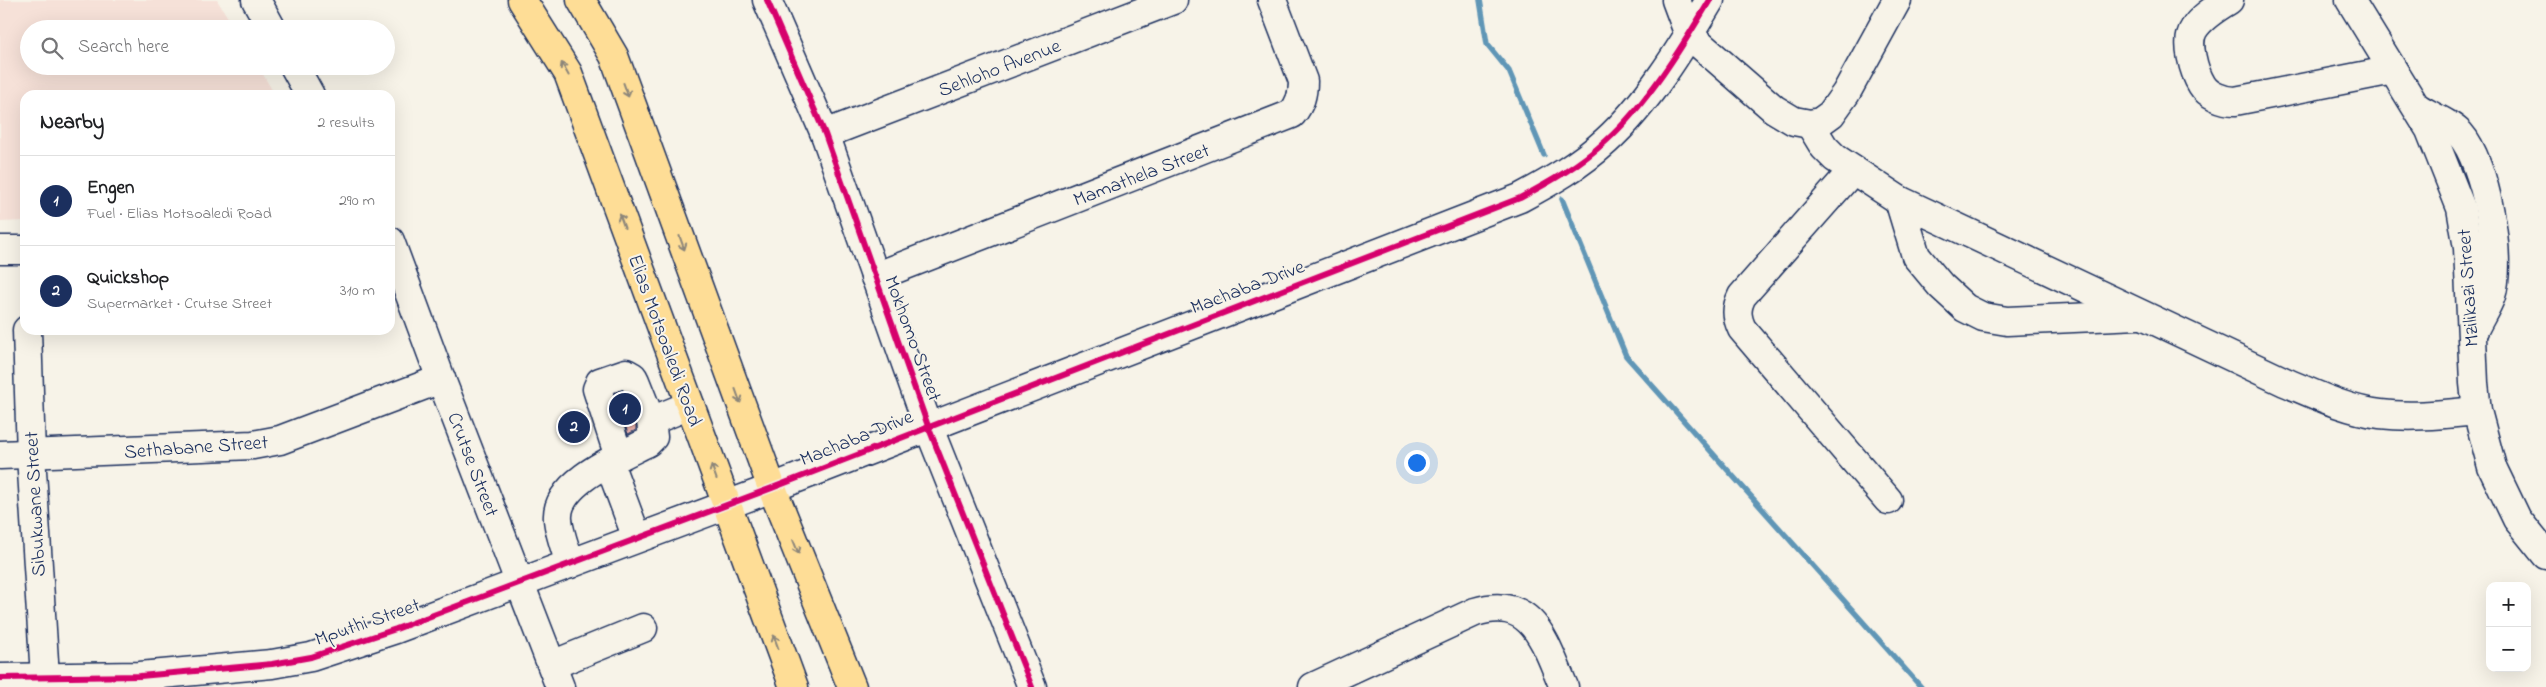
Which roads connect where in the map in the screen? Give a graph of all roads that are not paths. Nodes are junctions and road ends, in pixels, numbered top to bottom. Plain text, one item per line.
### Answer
1 (256, 0) edge
2 (522, 0) edge
3 (581, 0) edge
4 (767, 0) edge
5 (1173, 0) edge
6 (1272, 0) edge
7 (1676, 0) edge
8 (1710, 0) edge
9 (1896, 0) edge
10 (2230, 0) edge
11 (2350, 0) edge
12 (267, 20) edge
13 (1689, 35) junction
14 (2394, 70) junction
15 (299, 75) edge
16 (307, 90) edge
17 (1810, 124) junction
18 (825, 134) junction
19 (1853, 170) junction
20 (1899, 200) junction
21 (0, 250) edge
22 (20, 250) edge
23 (395, 255) edge
24 (875, 277) junction
25 (2143, 315) junction
26 (28, 335) edge
27 (441, 379) junction
28 (690, 405) junction
29 (2477, 412) junction
30 (651, 421) junction
31 (928, 426) junction
32 (31, 455) junction
33 (0, 456) edge
34 (614, 460) junction
35 (772, 488) junction
36 (1888, 500) dead end
37 (726, 505) junction
38 (637, 538) junction
39 (2546, 555) edge
40 (570, 564) junction
41 (520, 581) junction
42 (643, 628) dead end
43 (556, 676) edge
44 (45, 677) junction
45 (0, 678) edge
46 (794, 687) edge
47 (852, 687) edge
48 (1032, 687) edge
49 (1313, 687) edge
50 (1564, 687) edge

1 - 12 street
28 -> 2 main road, Elias Motsoaledi Road
3 -> 35 main road
4 - 18 street, Mokhomo Street
5 - 18 street, Sehloho Avenue
6 - 24 street, Mamathela Street
7 - 13 street
8 - 13 street, Machaba Drive
9 - 17 street
10 - 14 street
11 - 14 street, Mzilikazi Street
13 - 17 street
13 - 31 street, Machaba Drive
14 - 29 street, Mzilikazi Street
15 - 16 street
17 - 19 street
18 - 24 street, Mokhomo Street
19 - 20 street
19 - 36 street
20 - 25 street
20 - 25 street
21 - 22 street
23 - 27 street, Crutse Street
24 - 31 street, Mokhomo Street
25 - 29 street
26 - 32 street, Sibukwane Street
27 - 32 street, Sethabane Street
27 - 41 street, Crutse Street
28 - 30 street
37 -> 28 main road, Elias Motsoaledi Road
29 - 39 street, Mzilikazi Street
30 - 34 street
30 - 34 street
31 - 35 street, Machaba Drive
31 - 48 street, Mokhomo Street
32 - 33 street, Sethabane Street
32 - 44 street, Sibukwane Street
34 - 38 street
34 - 40 street
35 - 37 street, Machaba Drive
35 -> 47 main road
37 - 38 street, Mputhi Street
46 -> 37 main road, Elias Motsoaledi Road
38 - 40 street, Mputhi Street
40 - 41 street, Mputhi Street
41 - 43 street, Crutse Street
41 - 44 street, Mputhi Street
42 - 43 street
44 - 45 street, Mputhi Street
49 - 50 street

